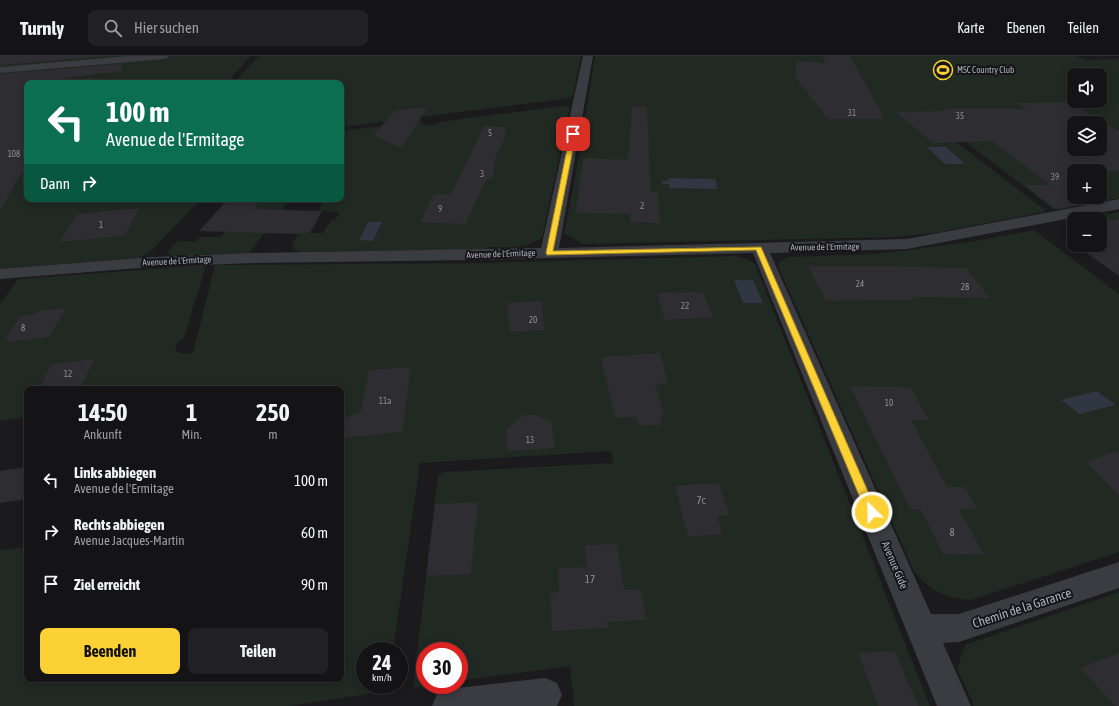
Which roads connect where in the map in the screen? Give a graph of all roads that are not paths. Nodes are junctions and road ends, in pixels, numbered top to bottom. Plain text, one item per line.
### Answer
1 (165, 56) edge
2 (588, 56) edge
3 (0, 70) edge
4 (1119, 204) edge
5 (759, 248) junction
6 (549, 253) junction
7 (0, 274) edge
8 (1119, 575) edge
9 (922, 629) junction
10 (545, 695) dead end
11 (449, 706) edge
12 (954, 706) edge

1 - 3 street
2 - 6 street
4 - 5 street, Avenue de l'Ermitage
5 - 6 street, Avenue de l'Ermitage
5 - 9 street, Avenue Gide
6 - 7 street, Avenue de l'Ermitage
8 - 9 street, Chemin de la Garance
9 - 12 street, Avenue Gide
10 - 11 street

